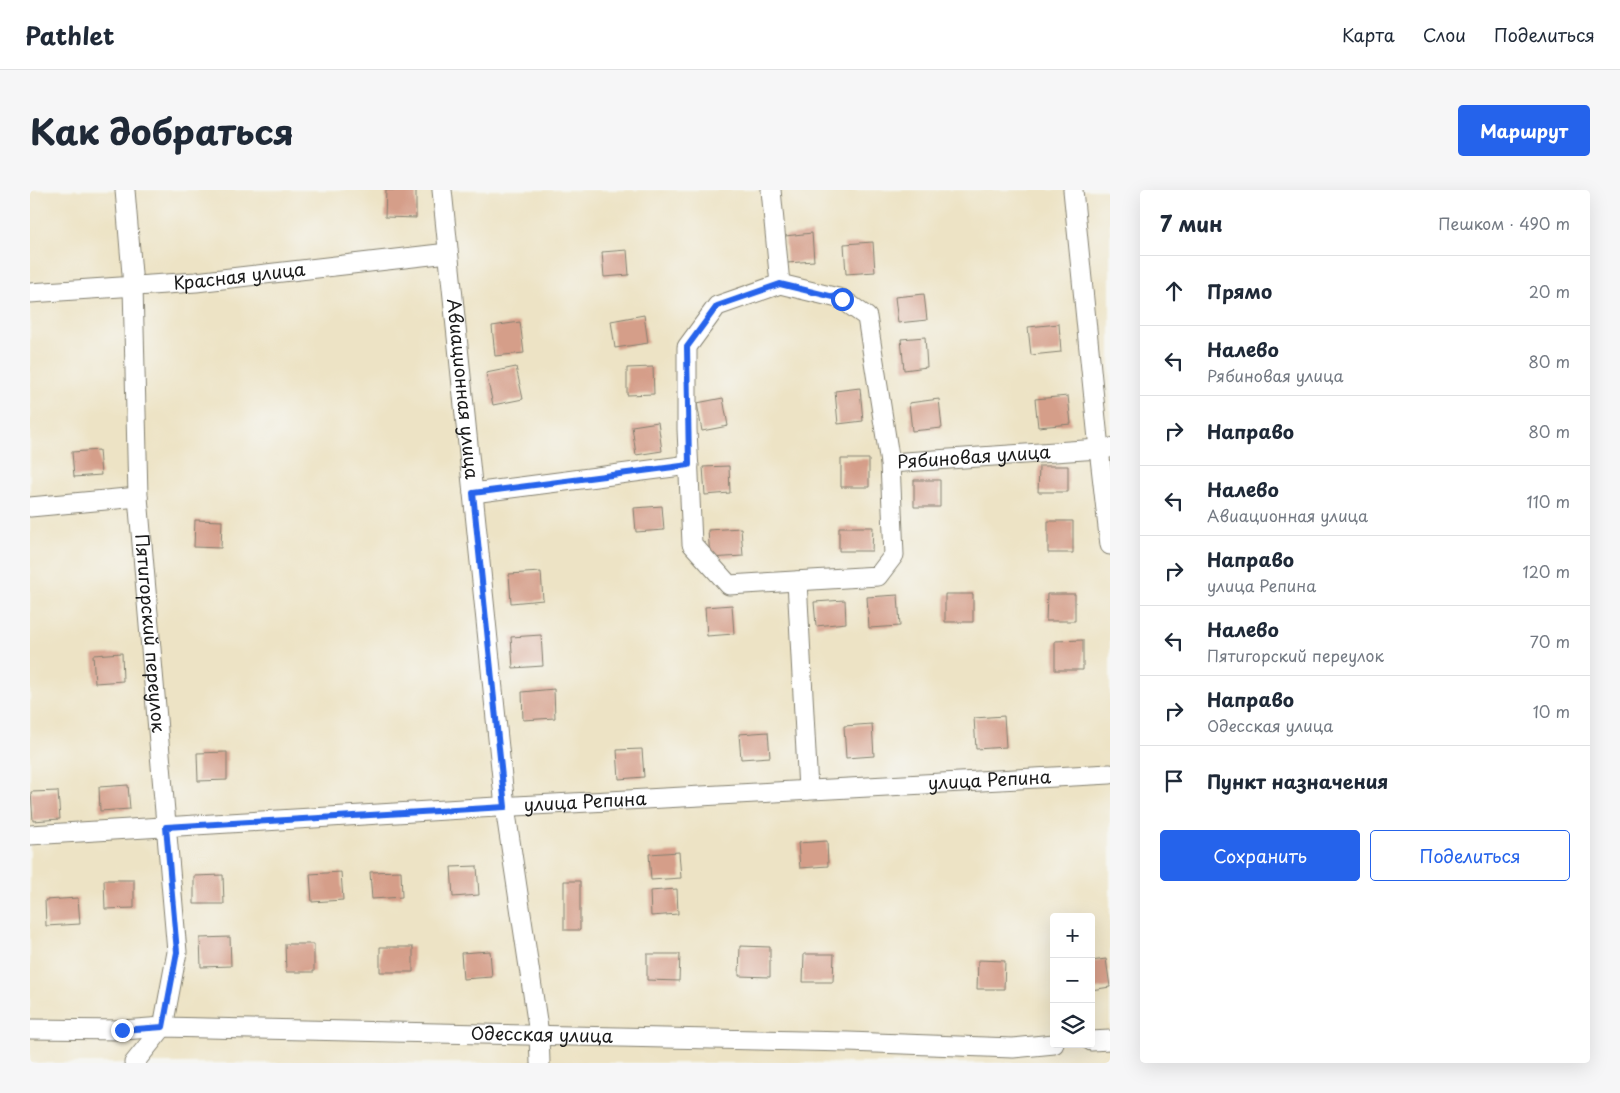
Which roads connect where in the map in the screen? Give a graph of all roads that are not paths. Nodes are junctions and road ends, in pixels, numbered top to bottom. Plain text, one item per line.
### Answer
1 (125, 190) edge
2 (442, 190) edge
3 (771, 190) edge
4 (1073, 190) edge
5 (448, 253) junction
6 (780, 284) junction
7 (133, 286) junction
8 (30, 294) edge
9 (1104, 449) edge
10 (890, 463) junction
11 (689, 465) junction
12 (473, 493) junction
13 (138, 497) junction
14 (30, 507) edge
15 (1110, 545) edge
16 (797, 581) junction
17 (1110, 774) edge
18 (808, 790) junction
19 (505, 807) junction
20 (166, 827) junction
21 (30, 835) edge
22 (163, 1027) junction
23 (30, 1029) edge
24 (539, 1034) junction
25 (1110, 1040) edge
26 (1095, 1041) edge
27 (1050, 1044) edge
28 (134, 1063) edge
29 (540, 1063) edge

1 - 7 street, Пятигорский переулок
2 - 5 street, Авиационная улица
3 - 6 street
4 - 9 street
5 - 7 street, Красная улица
5 - 12 street, Авиационная улица
6 - 10 street
6 - 11 street, Рябиновая улица
7 - 8 street, Красная улица
7 - 13 street, Пятигорский переулок
9 - 10 street, Рябиновая улица
9 - 15 street
10 - 16 street, Рябиновая улица
11 - 12 street
11 - 16 street, Рябиновая улица
12 - 19 street, Авиационная улица
13 - 14 street
13 - 20 street, Пятигорский переулок
16 - 18 street
17 - 18 street, улица Репина
18 - 19 street, улица Репина
19 - 20 street, улица Репина
19 - 24 street, Авиационная улица
20 - 21 street, улица Репина
20 - 22 street, Пятигорский переулок
22 - 23 street, Одесская улица
22 - 24 street, Одесская улица
22 - 28 street, Пятигорский переулок
24 - 27 street, Одесская улица
24 - 29 street, Авиационная улица
25 - 26 street

